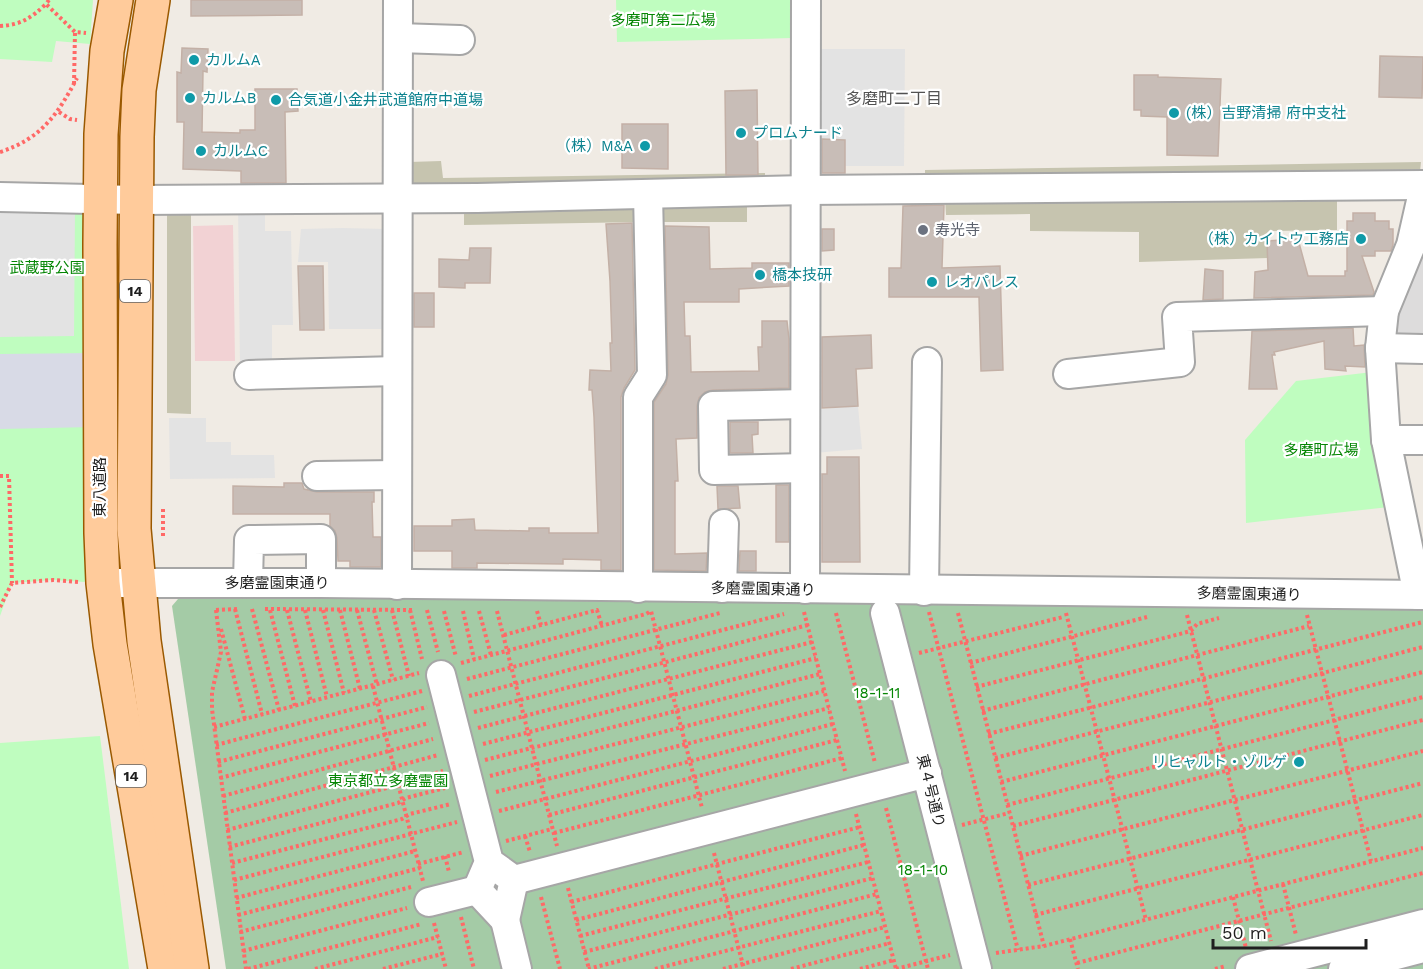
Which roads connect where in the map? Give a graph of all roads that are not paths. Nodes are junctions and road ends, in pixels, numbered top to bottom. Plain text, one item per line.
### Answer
1 (116, 0) edge
2 (153, 0) edge
3 (398, 0) edge
4 (806, 0) edge
5 (398, 38) junction
6 (460, 40) dead end
7 (1423, 185) edge
8 (806, 190) junction
9 (1423, 192) edge
10 (648, 194) junction
11 (0, 197) edge
12 (100, 198) junction
13 (398, 198) junction
14 (136, 200) junction
15 (1417, 245) edge
16 (1384, 311) junction
17 (1380, 348) junction
18 (1423, 349) edge
19 (927, 362) dead end
20 (397, 372) junction
21 (1068, 374) dead end
22 (249, 375) dead end
23 (804, 404) junction
24 (1386, 440) junction
25 (1423, 440) edge
26 (805, 468) junction
27 (397, 475) junction
28 (317, 476) dead end
29 (724, 524) dead end
30 (103, 583) junction
31 (138, 584) junction
32 (250, 596) junction
33 (322, 597) junction
34 (395, 597) junction
35 (645, 599) junction
36 (724, 600) junction
37 (926, 600) junction
38 (797, 601) junction
39 (1421, 604) edge
40 (885, 613) dead end
41 (440, 664) road end
42 (927, 773) junction
43 (489, 862) junction
44 (524, 877) junction
45 (477, 890) junction
46 (429, 902) road end
47 (505, 920) junction
48 (1423, 924) edge
49 (1423, 948) edge
50 (1323, 958) edge
51 (971, 960) edge
52 (1249, 963) edge
53 (165, 969) edge
54 (192, 969) edge
55 (517, 969) edge

1 - 12 main road, 東八道路 / 14
2 - 14 main road, 14
3 - 5 street
4 - 8 street
5 - 6 street
5 - 13 street
7 - 8 street
8 - 10 street
8 - 23 street
9 - 15 street
10 - 13 street
10 - 35 street
11 - 12 street
12 - 14 street
12 - 30 main road, 東八道路 / 14
13 - 14 street
13 - 20 street
14 - 31 main road, 14
15 - 16 street
16 - 17 street
16 - 21 street
17 - 18 street
17 - 24 street
19 - 37 street
20 - 22 street
20 - 27 street
23 - 26 street
23 - 26 street
24 - 25 street
24 - 39 street
26 - 38 street
27 - 28 street
27 - 34 street
29 - 36 street
30 - 31 street, 多磨霊園東通り
30 - 53 main road, 東八道路 / 14
31 - 32 street, 多磨霊園東通り
31 - 54 main road, 14
32 - 33 street, 多磨霊園東通り
32 - 33 street
33 - 34 street, 多磨霊園東通り
34 - 35 street, 多磨霊園東通り
35 - 36 street, 多磨霊園東通り
36 - 38 street, 多磨霊園東通り
37 - 38 street, 多磨霊園東通り
37 - 39 street, 多磨霊園東通り
40 - 42 street, 東４号通り
41 - 43 street
42 - 44 street
42 - 51 street, 東４号通り
43 - 44 street
43 - 45 street
44 - 47 street
45 - 46 street
45 - 47 street
47 - 55 street
48 - 50 street
49 - 50 street
50 - 52 street

